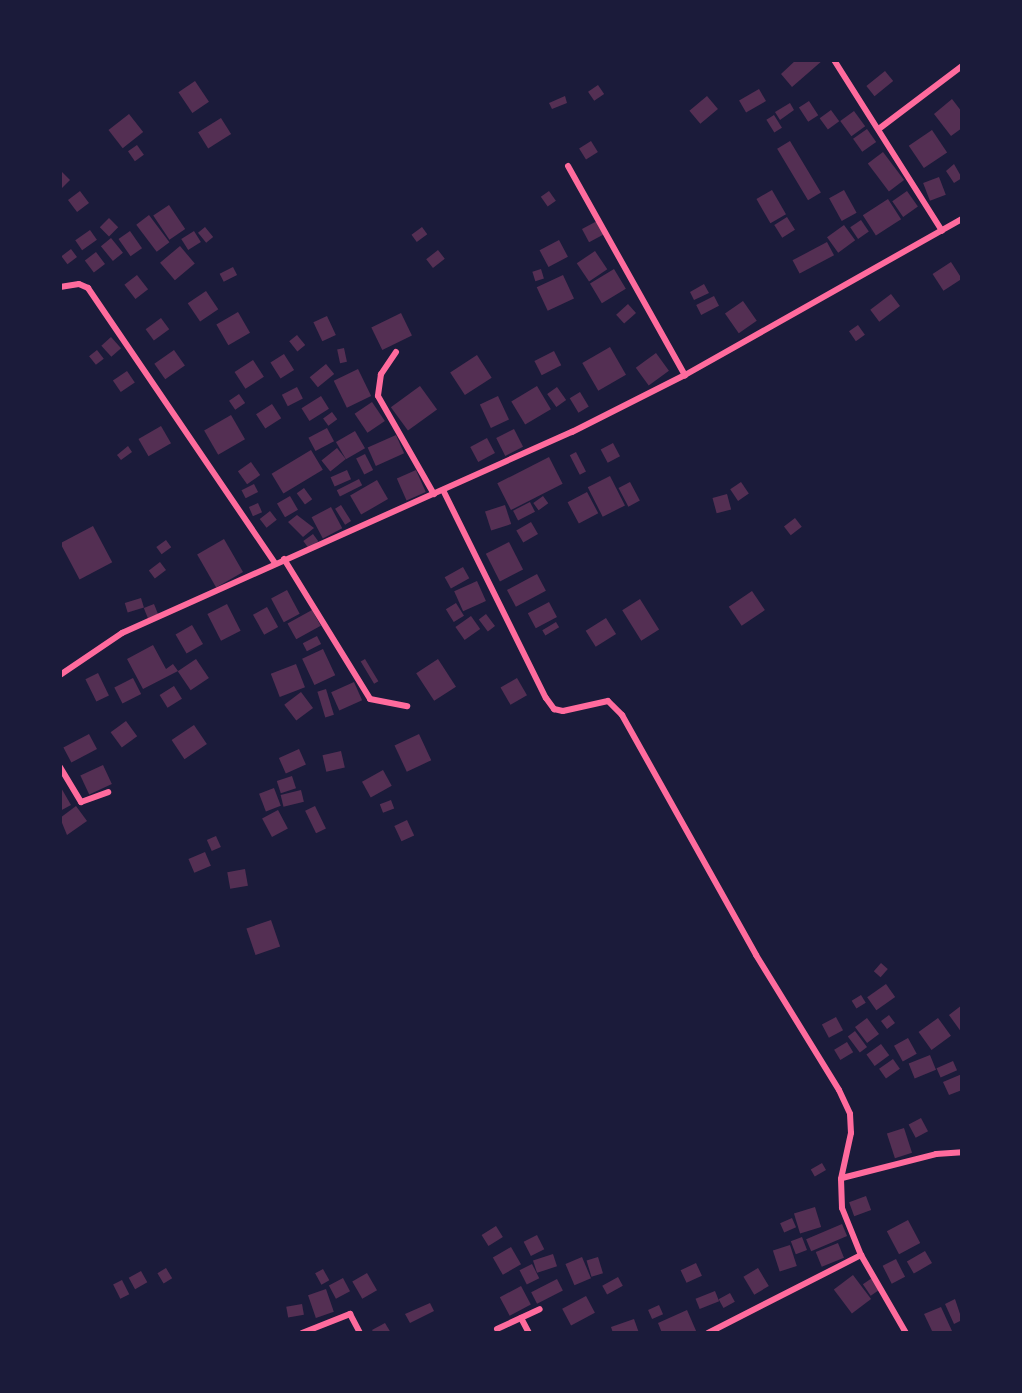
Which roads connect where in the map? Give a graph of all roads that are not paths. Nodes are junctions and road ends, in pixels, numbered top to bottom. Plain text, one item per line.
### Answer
1 (834, 60) edge
2 (962, 66) edge
3 (880, 128) junction
4 (568, 166) dead end
5 (962, 218) edge
6 (942, 230) junction
7 (60, 287) edge
8 (396, 352) dead end
9 (685, 375) junction
10 (444, 490) junction
11 (434, 494) junction
12 (284, 559) junction
13 (275, 563) junction
14 (60, 675) edge
15 (407, 706) dead end
16 (60, 768) edge
17 (108, 792) dead end
18 (962, 1152) edge
19 (840, 1179) junction
20 (861, 1254) junction
21 (540, 1308) dead end
22 (521, 1318) junction
23 (497, 1329) dead end
24 (302, 1333) edge
25 (360, 1333) edge
26 (529, 1333) edge
27 (708, 1333) edge
28 (906, 1333) edge

1 - 3 street
2 - 3 street
3 - 6 street
4 - 9 street
5 - 6 street
6 - 9 street
7 - 13 street
8 - 11 street
9 - 10 street
10 - 11 street
10 - 19 street
11 - 12 street
12 - 13 street
12 - 15 street
13 - 14 street
16 - 17 street
18 - 19 street
19 - 20 street
20 - 27 street
20 - 28 street
21 - 22 street
22 - 23 street
22 - 26 street
24 - 25 street

